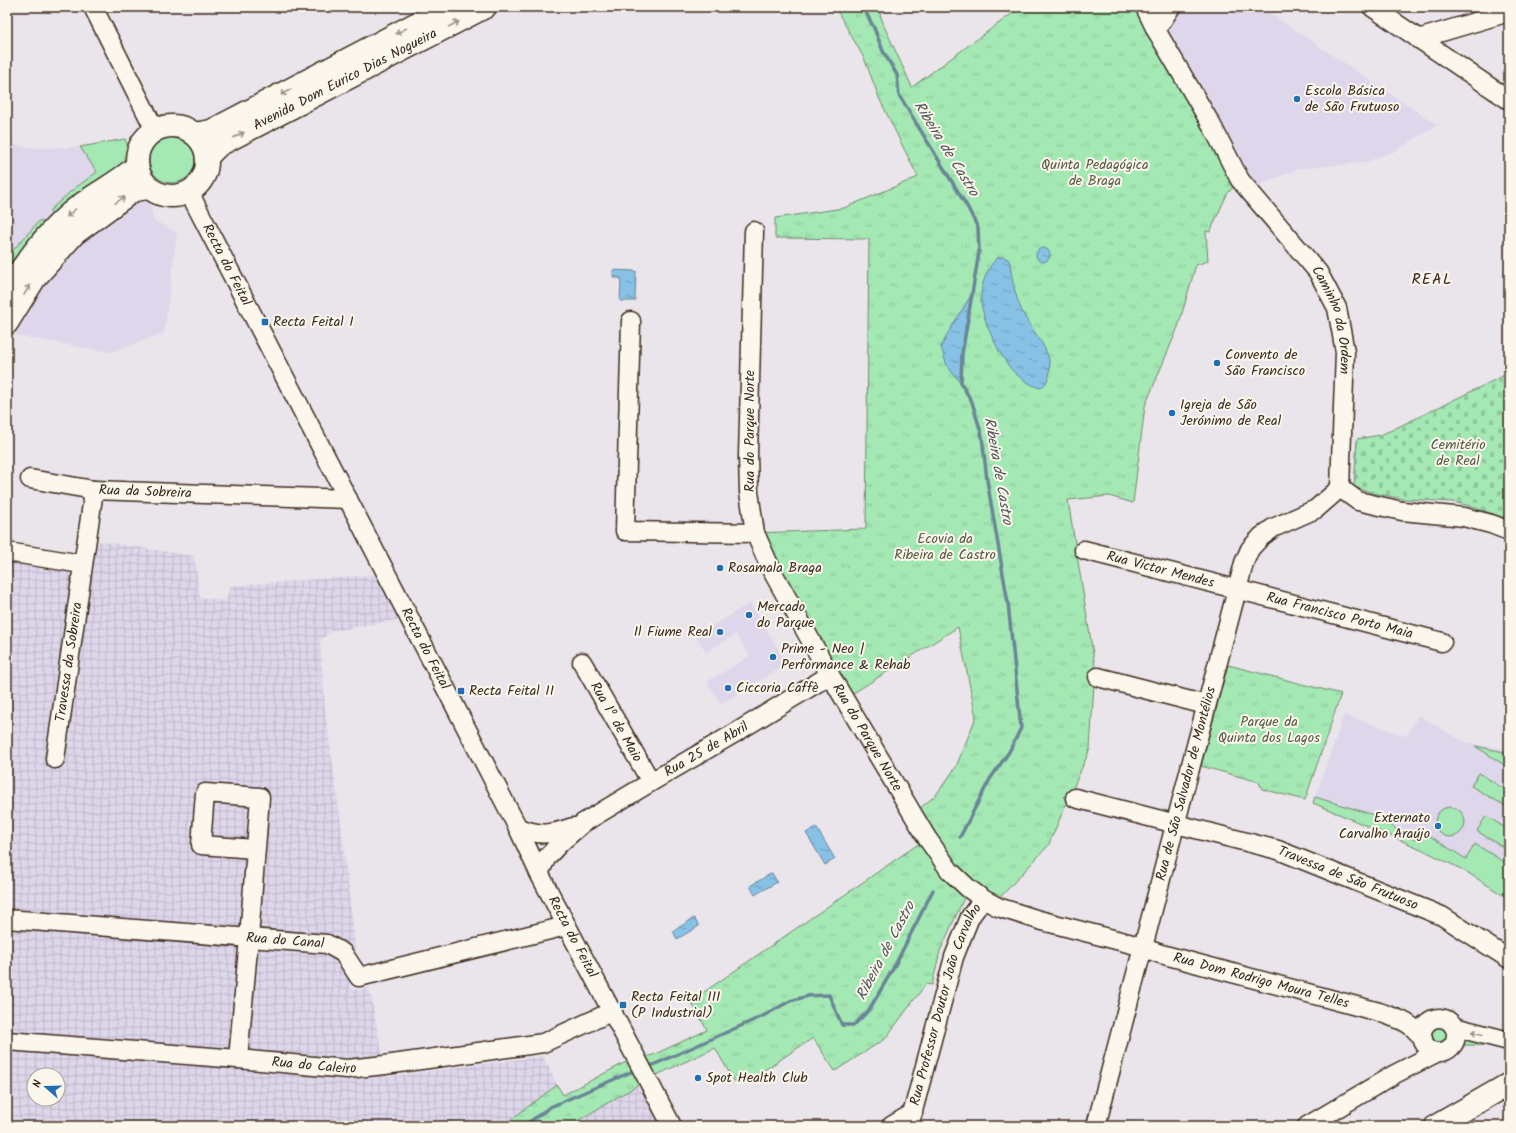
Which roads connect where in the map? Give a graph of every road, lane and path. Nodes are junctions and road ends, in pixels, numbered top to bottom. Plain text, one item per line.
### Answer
1 (94, 7) edge
2 (448, 7) edge
3 (485, 7) edge
4 (1145, 7) edge
5 (1171, 7) edge
6 (1372, 7) edge
7 (1509, 12) edge
8 (1156, 30) junction
9 (1418, 39) junction
10 (1509, 100) edge
11 (155, 130) junction
12 (194, 134) junction
13 (207, 157) junction
14 (137, 166) junction
15 (148, 188) junction
16 (190, 192) junction
17 (754, 231) dead end
18 (7, 289) edge
19 (631, 322) dead end
20 (7, 323) edge
21 (30, 479) dead end
22 (1340, 488) junction
23 (94, 490) junction
24 (348, 499) junction
25 (1509, 531) edge
26 (756, 533) junction
27 (1084, 550) dead end
28 (7, 552) edge
29 (82, 564) junction
30 (1237, 590) junction
31 (1442, 642) dead end
32 (582, 662) dead end
33 (830, 675) junction
34 (1098, 677) dead end
35 (1206, 706) junction
36 (55, 759) dead end
37 (650, 782) junction
38 (1074, 798) dead end
39 (583, 824) junction
40 (1175, 824) junction
41 (518, 828) junction
42 (255, 849) dead end
43 (539, 873) junction
44 (984, 899) junction
45 (7, 919) edge
46 (566, 926) junction
47 (249, 938) junction
48 (1143, 948) junction
49 (1509, 959) edge
50 (613, 1011) junction
51 (1379, 1012) junction
52 (1437, 1019) junction
53 (1454, 1027) junction
54 (1509, 1041) edge
55 (7, 1042) edge
56 (1429, 1045) junction
57 (238, 1059) junction
58 (1509, 1084) edge
59 (911, 1119) edge
60 (672, 1126) edge
61 (891, 1126) edge
62 (1096, 1126) edge
63 (1307, 1126) edge
64 (1436, 1126) edge

1 - 11 street
2 -> 12 main road, Avenida Dom Eurico Dias Nogueira
13 -> 3 main road, Avenida Dom Eurico Dias Nogueira
4 - 8 street, Caminho da Ordem
5 - 8 street
6 - 9 street
7 - 9 street
8 - 22 street, Caminho da Ordem
9 - 10 street
11 - 12 main road
11 - 14 main road
12 - 13 main road
13 - 16 main road
14 - 15 main road
14 -> 18 main road
15 - 16 main road
20 -> 15 main road
16 - 24 street, Recta do Feital
17 - 26 street, Rua do Parque Norte
19 - 26 street
21 - 23 street
22 - 25 street
22 - 30 street, Rua de São Salvador de Montélios
23 - 24 street, Rua da Sobreira
23 - 29 street, Rua da Sobreira
24 - 41 street, Recta do Feital
26 - 33 street, Rua do Parque Norte
27 - 30 street, Rua Victor Mendes
28 - 29 street
29 - 36 street, Travessa da Sobreira
30 - 31 street, Rua Francisco Porto Maia
30 - 35 street, Rua de São Salvador de Montélios
32 - 37 street, Rua 1º de Maio
33 - 37 street, Rua 25 de Abril
33 - 44 street, Rua do Parque Norte
34 - 35 street
35 - 40 street, Rua de São Salvador de Montélios
37 - 39 street, Rua 25 de Abril
38 - 40 street, Travessa de São Frutuoso
39 - 41 street, Rua 25 de Abril
39 - 43 street, Rua 25 de Abril
40 - 48 street, Rua de São Salvador de Montélios
40 - 49 street, Travessa de São Frutuoso
41 - 43 street, Recta do Feital
42 - 47 street
43 - 46 street, Recta do Feital
44 - 48 street, Rua do Parque Norte
44 - 59 street, Rua Professor Doutor João Carvalho
45 - 47 street, Rua do Canal
46 - 47 street, Rua do Canal
46 - 50 street, Recta do Feital
47 - 57 street
48 - 51 street, Rua Dom Rodrigo Moura Telles
48 - 62 street, Rua de São Salvador de Montélios
50 - 57 street, Rua do Caleiro
50 - 60 street, Recta do Feital
51 - 52 street
51 - 56 street
52 - 53 street
52 - 56 street
54 -> 53 street
53 - 56 street
55 - 57 street, Rua do Caleiro
56 - 63 street
58 - 64 main road
59 - 61 street, Rua Professor Doutor João Carvalho

